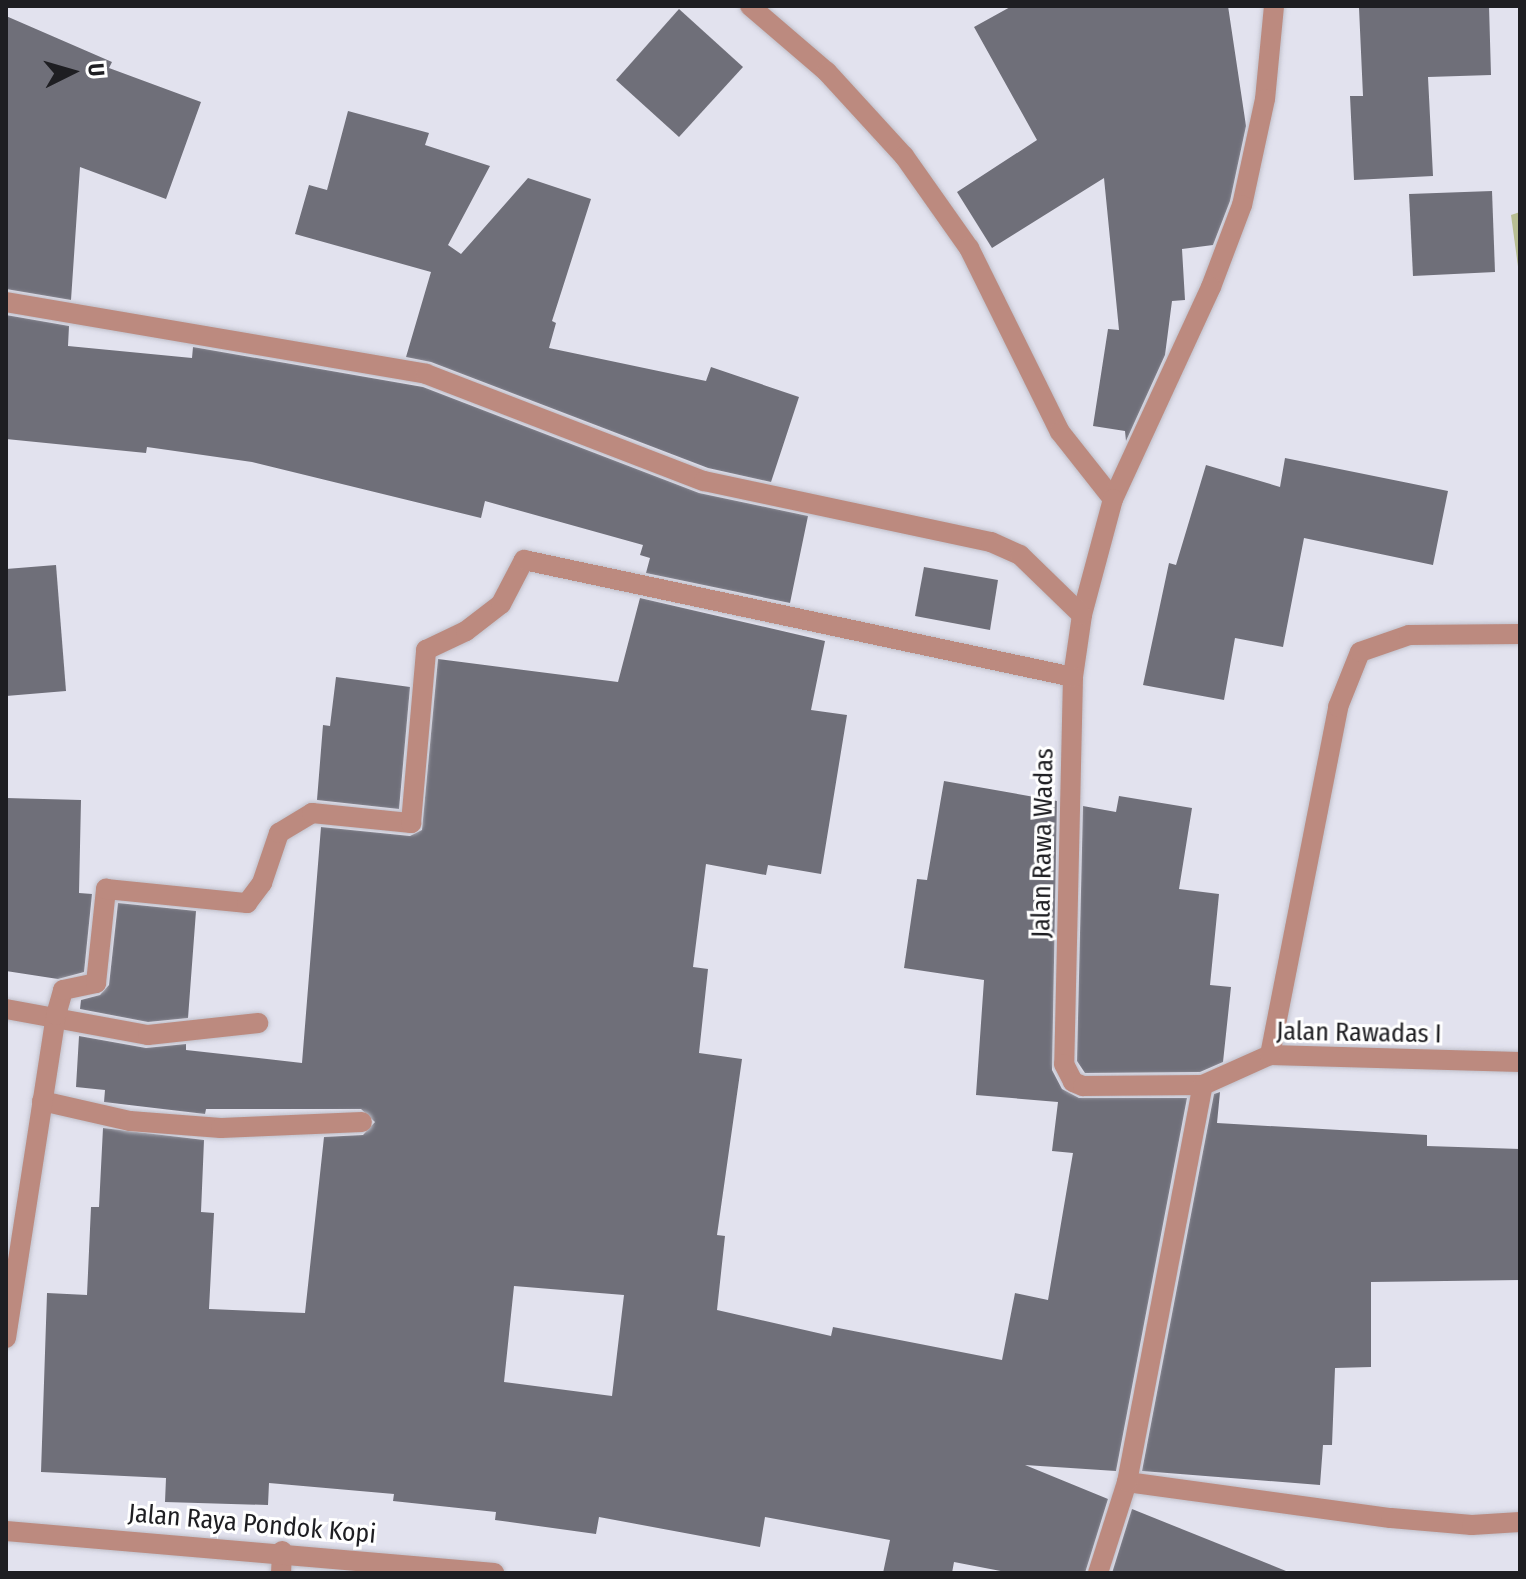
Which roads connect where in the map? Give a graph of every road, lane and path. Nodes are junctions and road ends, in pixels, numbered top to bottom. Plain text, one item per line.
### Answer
1 (750, 6) edge
2 (1274, 6) edge
3 (6, 302) edge
4 (1113, 499) junction
5 (1082, 615) junction
6 (1520, 634) edge
7 (1073, 677) junction
8 (6, 1009) edge
9 (56, 1015) junction
10 (258, 1023) dead end
11 (1270, 1055) junction
12 (1520, 1062) edge
13 (1203, 1085) junction
14 (42, 1101) junction
15 (362, 1122) dead end
16 (6, 1338) edge
17 (1127, 1482) junction
18 (1520, 1522) edge
19 (6, 1531) edge
20 (282, 1551) junction
21 (281, 1573) edge
22 (494, 1573) edge
23 (1098, 1573) edge

1 - 4 street
2 - 4 street, Jalan Rawa Wadas
3 - 5 street
4 - 5 street, Jalan Rawa Wadas
5 - 7 street, Jalan Rawa Wadas
6 - 11 street
7 - 9 street
7 - 13 street, Jalan Rawa Wadas
8 - 9 street
9 - 10 street
9 - 14 street
11 - 12 street, Jalan Rawadas I
11 - 13 street, Jalan Rawadas I
13 - 17 street
14 - 15 street
14 - 16 street
17 - 18 street
17 - 23 street
19 - 20 street, Jalan Raya Pondok Kopi
20 - 21 street
20 - 22 street, Jalan Raya Pondok Kopi

